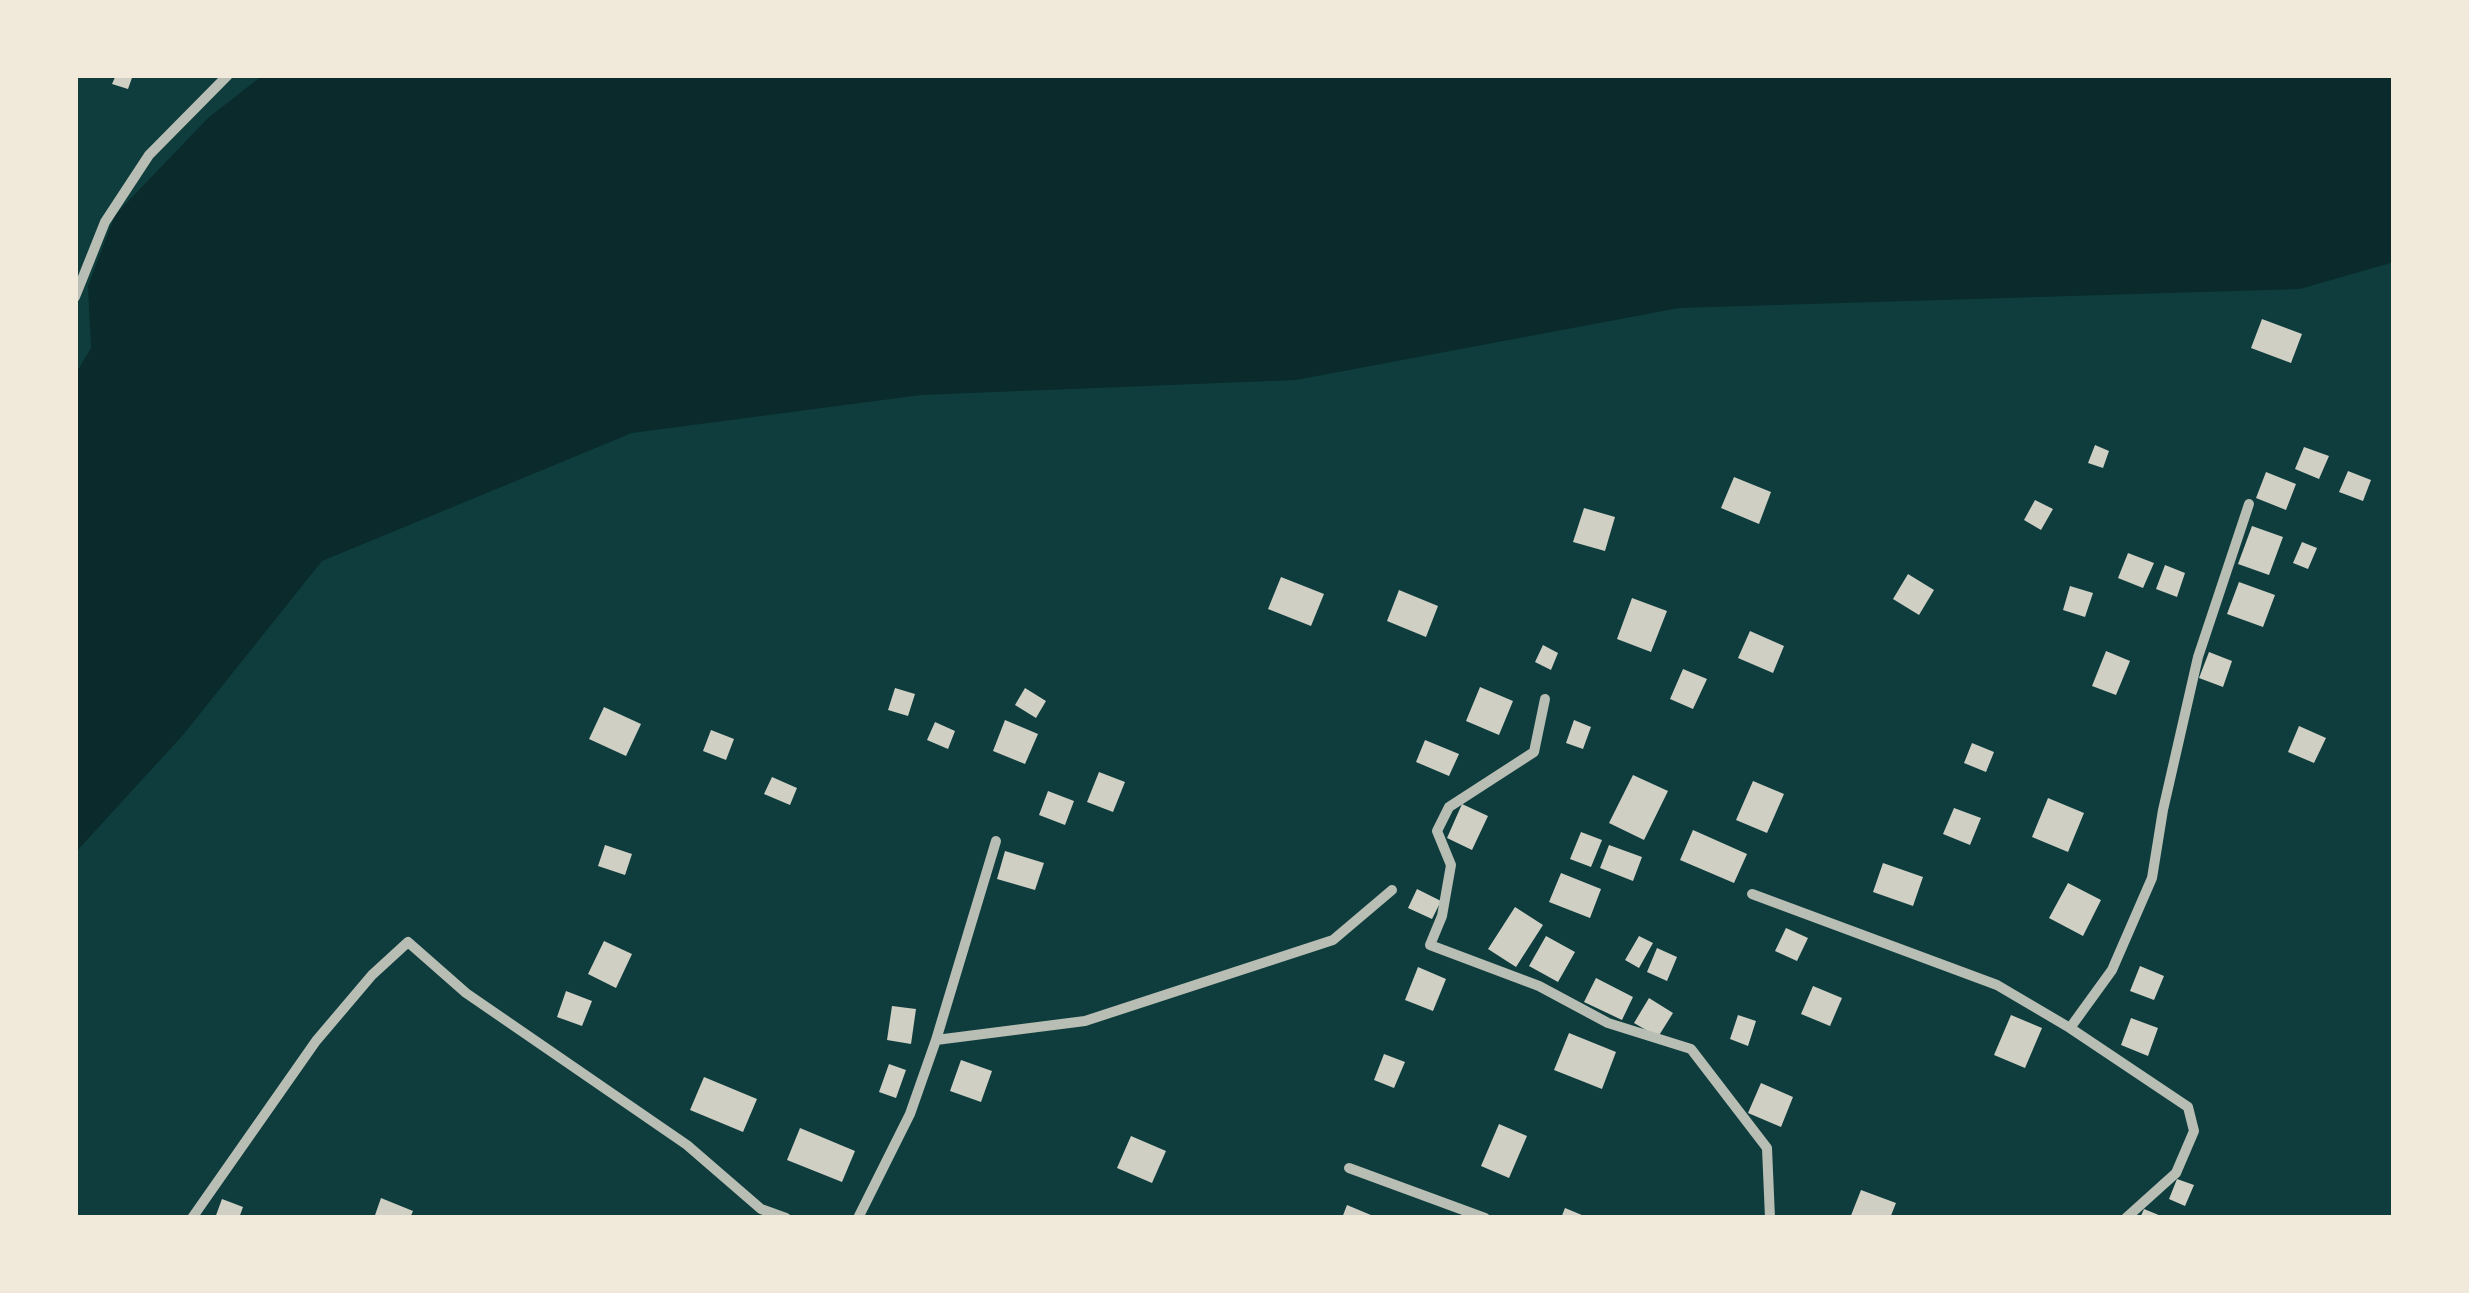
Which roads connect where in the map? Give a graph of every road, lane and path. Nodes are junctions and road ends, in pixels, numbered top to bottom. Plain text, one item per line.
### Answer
1 (228, 75) edge
2 (75, 296) edge
3 (2249, 504) dead end
4 (1545, 699) dead end
5 (996, 840) dead end
6 (1392, 890) dead end
7 (1752, 894) dead end
8 (2070, 1028) junction
9 (936, 1040) junction
10 (1349, 1168) dead end
11 (192, 1218) edge
12 (786, 1218) edge
13 (858, 1218) edge
14 (1485, 1218) edge
15 (1770, 1218) edge
16 (2126, 1218) edge

1 - 2 street
3 - 8 street
4 - 15 street
5 - 9 street
6 - 9 street
7 - 8 street
8 - 16 street
9 - 13 street
10 - 14 street
11 - 12 street

